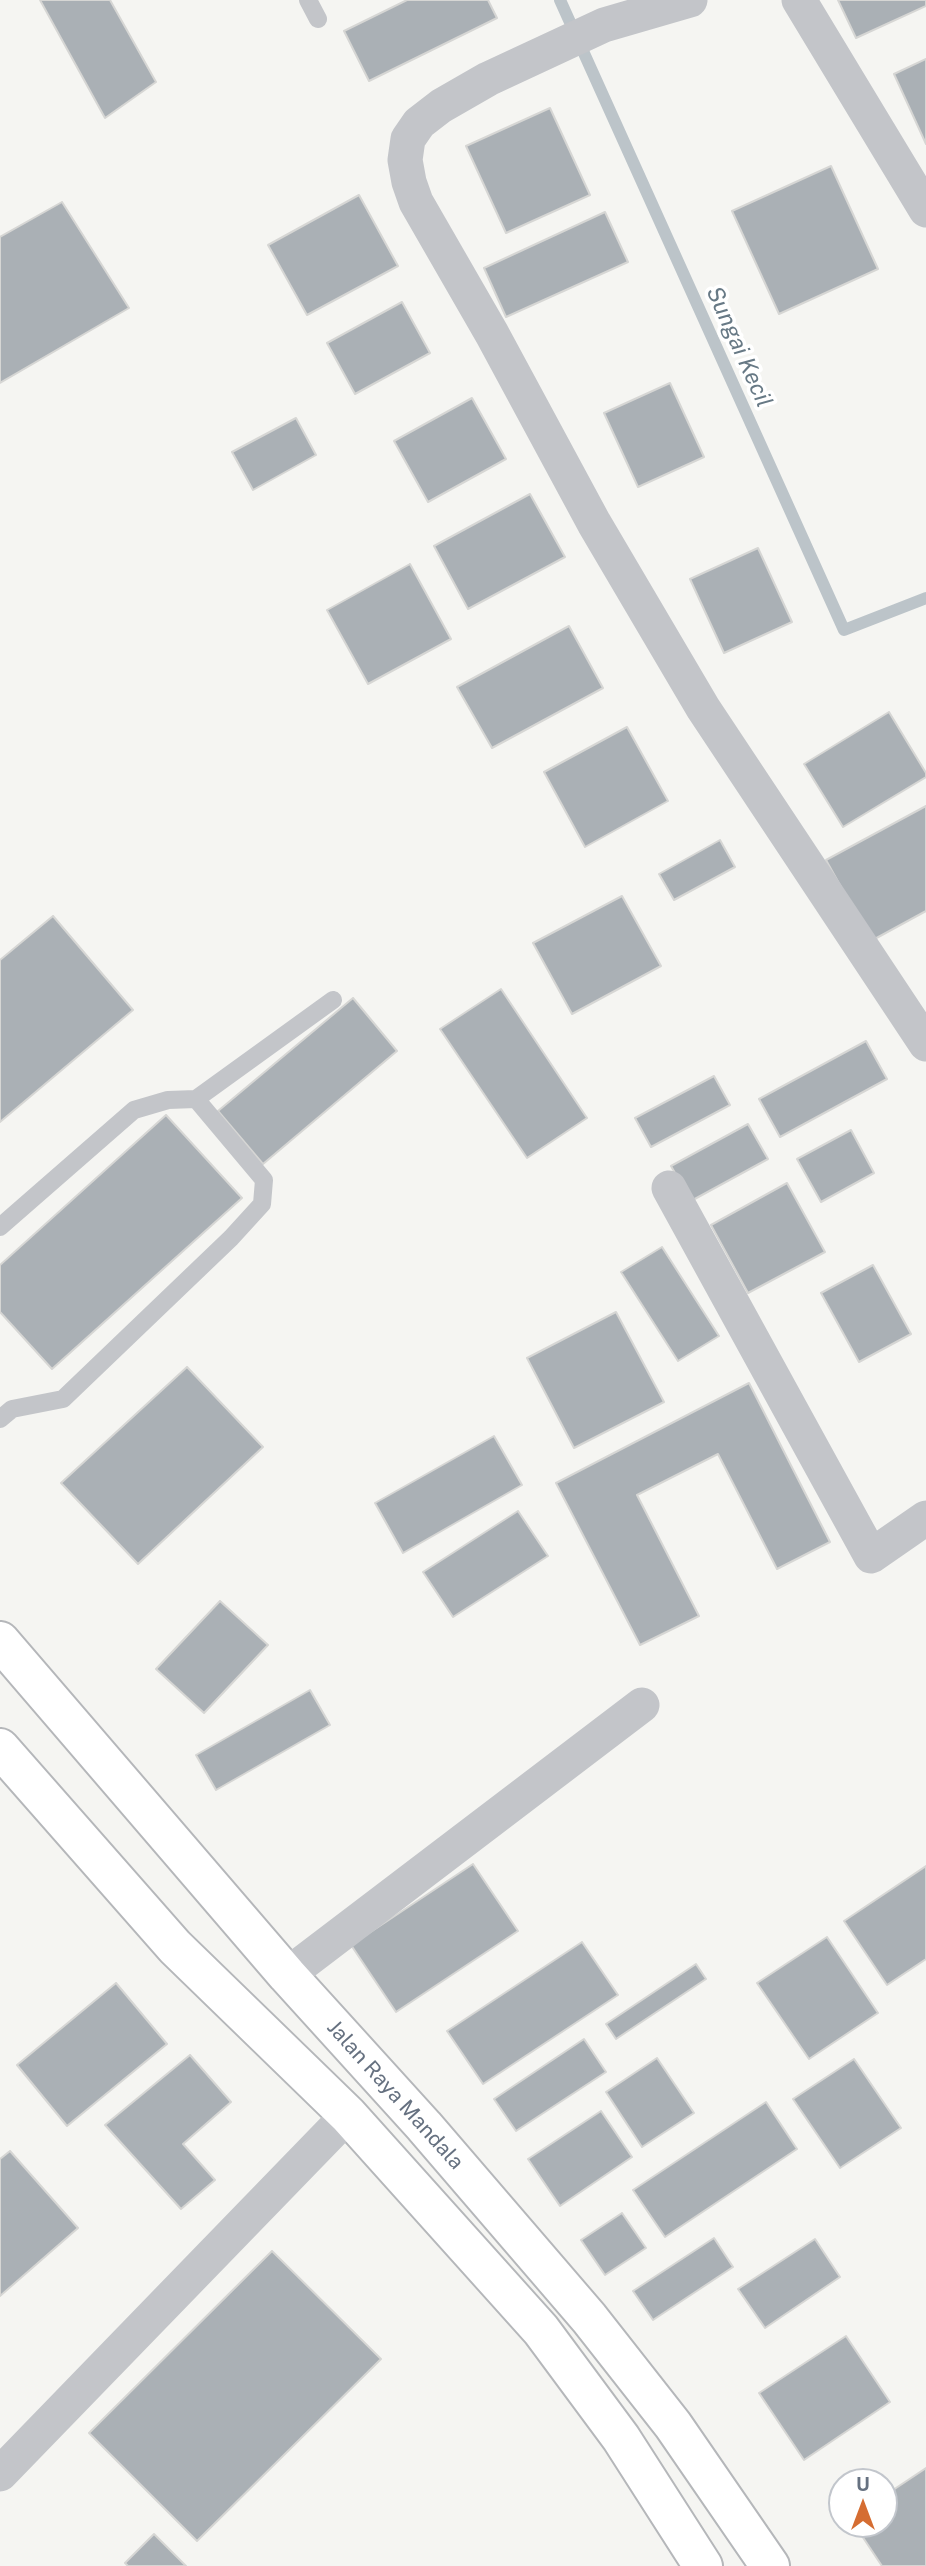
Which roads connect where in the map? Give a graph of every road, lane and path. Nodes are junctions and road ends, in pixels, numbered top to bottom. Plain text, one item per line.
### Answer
1 (308, 0) edge
2 (690, 0) edge
3 (799, 0) edge
4 (610, 15) edge
5 (318, 19) dead end
6 (926, 210) edge
7 (334, 1000) dead end
8 (926, 1044) edge
9 (196, 1100) junction
10 (669, 1188) dead end
11 (0, 1227) edge
12 (0, 1419) edge
13 (926, 1518) edge
14 (0, 1641) edge
15 (642, 1705) dead end
16 (0, 1748) edge
17 (287, 1975) junction
18 (348, 2115) junction
19 (0, 2474) edge
20 (703, 2566) edge
21 (770, 2566) edge

1 - 5 lane
2 - 4 street
3 - 6 street
4 - 8 street
7 - 9 lane
9 - 11 lane
9 - 12 lane
10 - 13 street
14 - 17 highway, Jalan Raya Mandala
15 - 17 street
16 - 18 highway
17 - 21 highway, Jalan Raya Mandala
18 - 19 street
18 - 20 highway

